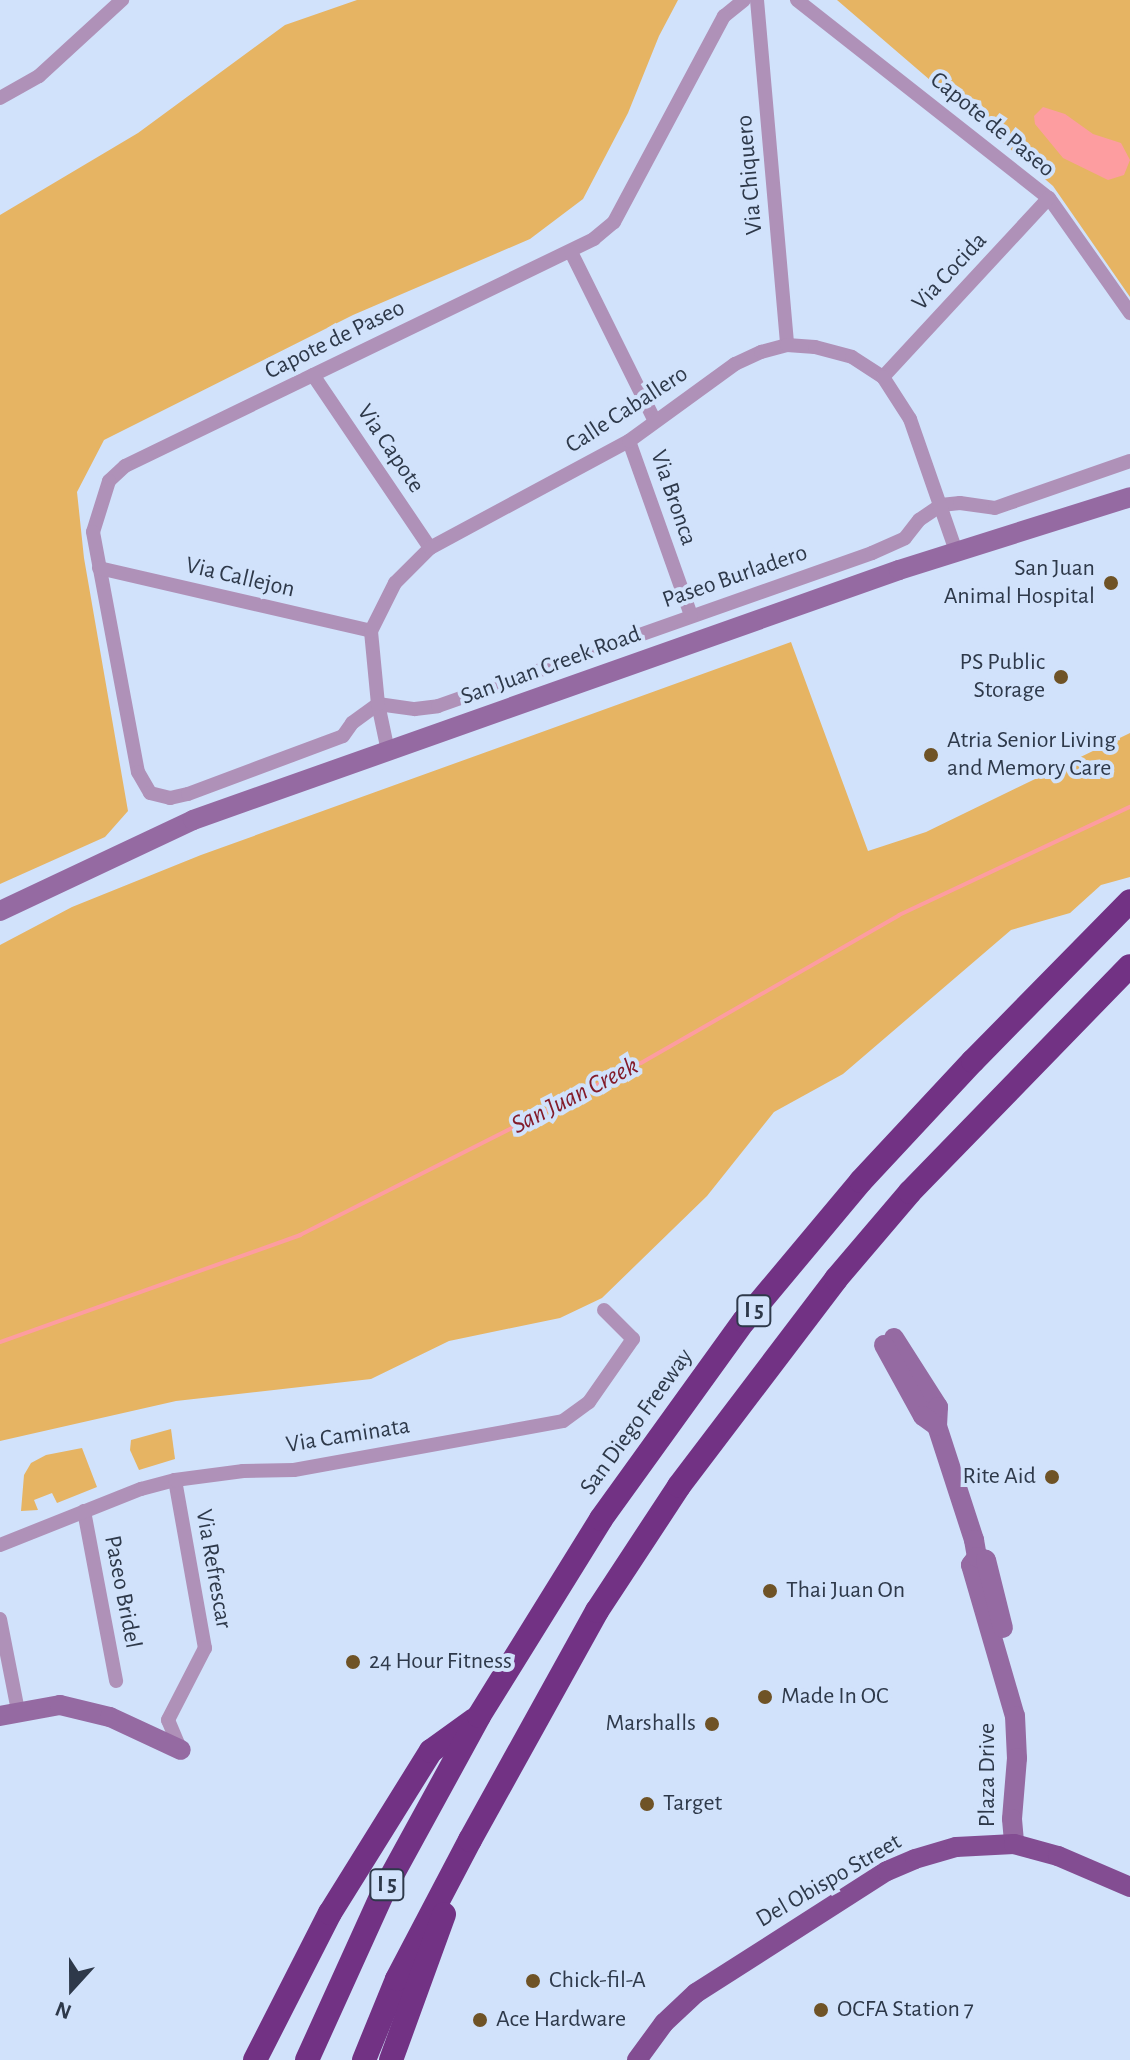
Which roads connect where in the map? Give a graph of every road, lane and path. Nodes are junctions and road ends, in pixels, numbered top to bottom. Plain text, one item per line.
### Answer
1 (122, 0) edge
2 (744, 0) edge
3 (757, 0) edge
4 (797, 0) edge
5 (0, 98) edge
6 (1049, 198) junction
7 (571, 252) junction
8 (1130, 313) edge
9 (787, 345) junction
10 (313, 375) junction
11 (883, 377) junction
12 (655, 421) junction
13 (629, 441) junction
14 (1130, 461) edge
15 (1130, 497) edge
16 (941, 505) junction
17 (430, 548) junction
18 (956, 551) junction
19 (99, 568) junction
20 (691, 615) junction
21 (371, 631) junction
22 (378, 704) junction
23 (388, 751) junction
24 (1130, 901) edge
25 (0, 911) edge
26 (1130, 966) edge
27 (604, 1310) dead end
28 (889, 1341) dead end
29 (175, 1480) junction
30 (84, 1511) junction
31 (0, 1545) edge
32 (0, 1619) edge
33 (116, 1681) dead end
34 (9, 1714) edge
35 (479, 1716) junction
36 (181, 1750) joint
37 (470, 1840) junction
38 (1014, 1844) junction
39 (1130, 1887) edge
40 (255, 2060) edge
41 (307, 2060) edge
42 (364, 2060) edge
43 (391, 2060) edge
44 (637, 2060) edge

1 - 5 street
2 - 7 street, Capote de Paseo
3 - 9 street, Via Chiquero
4 - 6 street, Capote de Paseo
6 - 8 street, Capote de Paseo
6 - 11 street, Via Cocida
7 - 10 street, Capote de Paseo
7 - 12 street
9 - 11 street, Calle Caballero
9 - 12 street, Calle Caballero
10 - 17 street, Via Capote
10 - 19 street, Capote de Paseo
11 - 16 street, Calle Caballero
12 - 13 street, Calle Caballero
13 - 17 street, Calle Caballero
13 - 20 street, Via Bronca
14 - 16 street
15 - 18 main road, San Juan Creek Road
16 - 18 street, Calle Caballero
16 - 20 street, Paseo Burladero
17 - 21 street, Calle Caballero
18 - 23 main road, San Juan Creek Road
19 - 21 street, Via Callejon
19 - 22 street, Capote de Paseo
20 - 22 street, Paseo Burladero
21 - 22 street
22 - 23 street
23 - 25 main road, San Juan Creek Road
24 - 35 highway, San Diego Freeway / I 5
26 - 37 highway, I 5
27 - 29 street, Via Caminata
28 - 38 main road, Plaza Drive
29 - 30 street, Via Caminata
29 - 36 street, Via Refrescar
30 - 31 street, Via Caminata
30 - 33 street, Paseo Bridel
32 - 34 street
34 - 36 main road
35 - 40 highway
35 - 41 highway, San Diego Freeway / I 5
37 - 42 highway, I 5
37 - 43 highway
38 - 39 main road, Del Obispo Street
38 - 44 main road, Del Obispo Street

